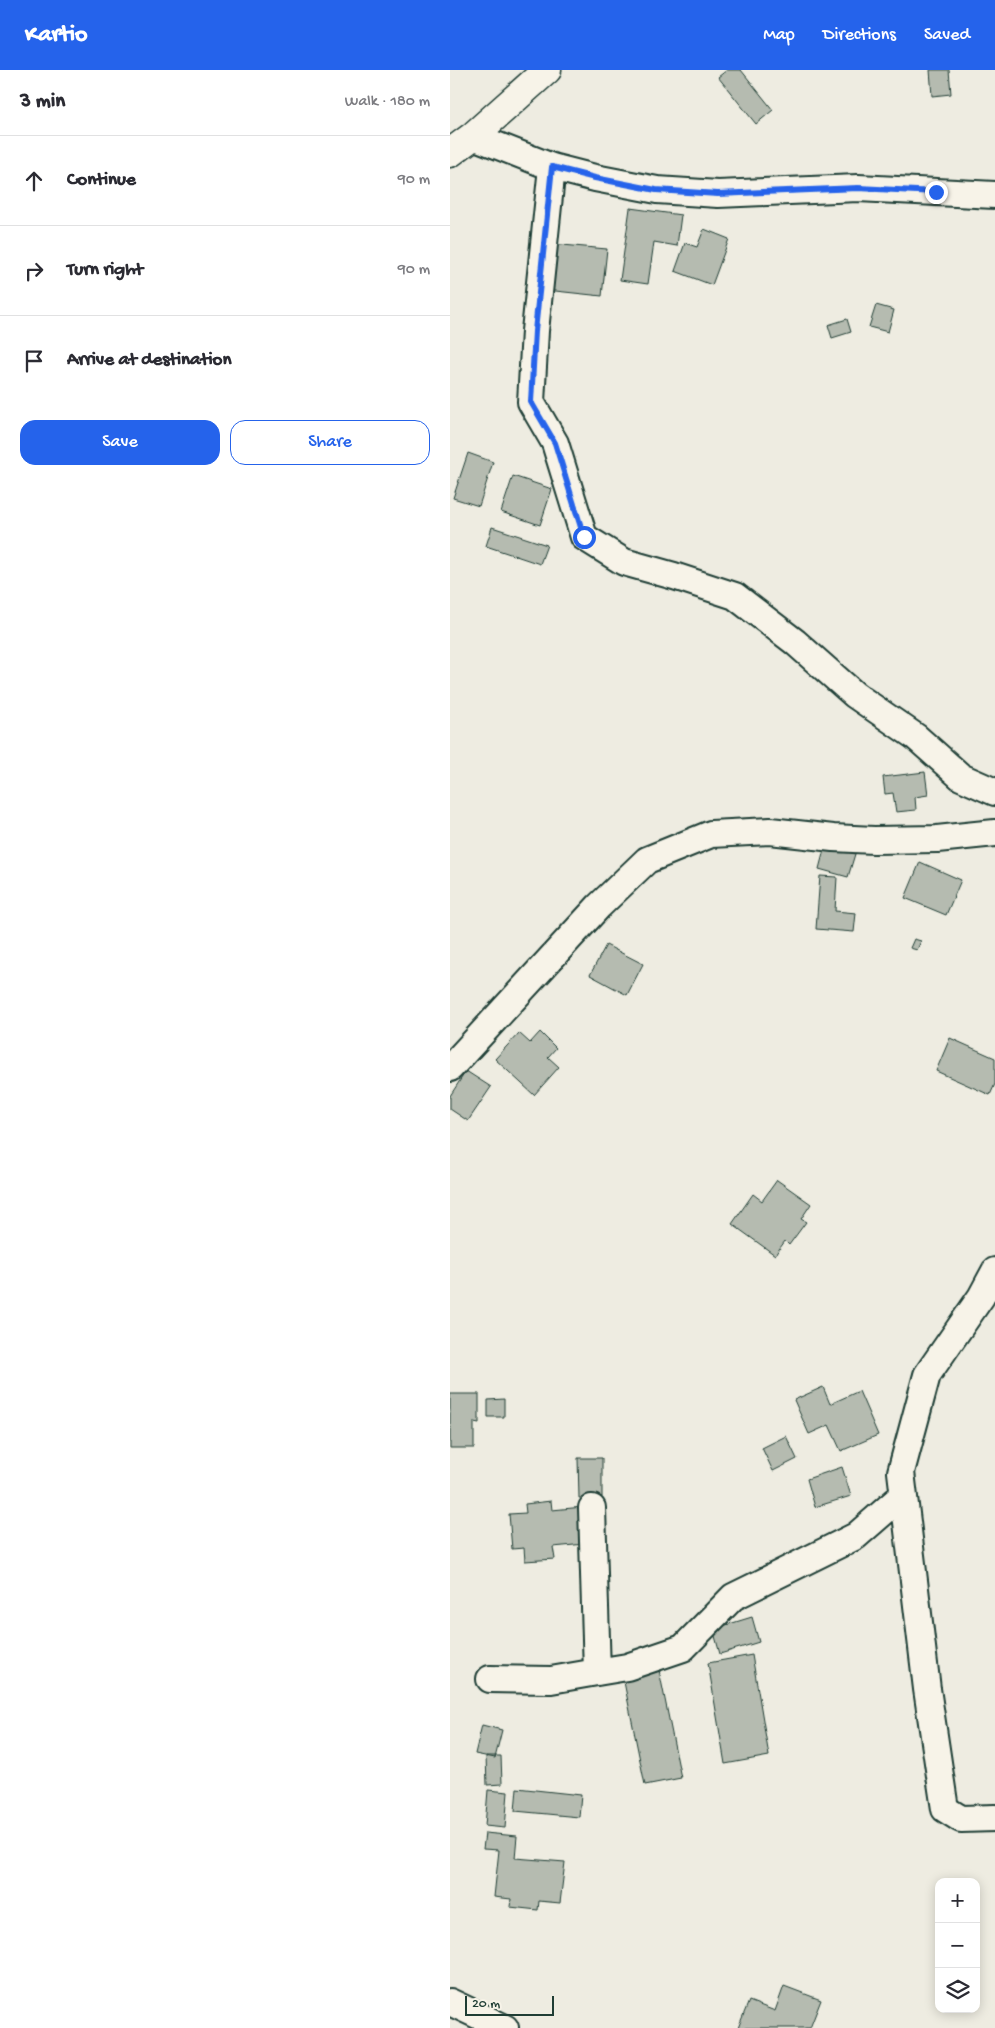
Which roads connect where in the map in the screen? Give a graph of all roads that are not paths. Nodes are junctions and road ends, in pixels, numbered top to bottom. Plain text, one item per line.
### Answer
1 (547, 70) edge
2 (473, 136) junction
3 (450, 153) edge
4 (552, 167) junction
5 (995, 195) edge
6 (995, 792) edge
7 (995, 833) edge
8 (450, 1068) edge
9 (995, 1271) edge
10 (903, 1495) junction
11 (592, 1508) dead end
12 (597, 1672) junction
13 (490, 1679) dead end
14 (995, 1818) edge
15 (450, 2002) edge
16 (505, 2028) edge

1 - 2 main road
2 - 3 main road
2 - 4 street
4 - 5 street
4 - 6 street
7 - 8 street
9 - 10 street
10 - 12 street
10 - 14 street
11 - 12 street
12 - 13 street
15 - 16 street

